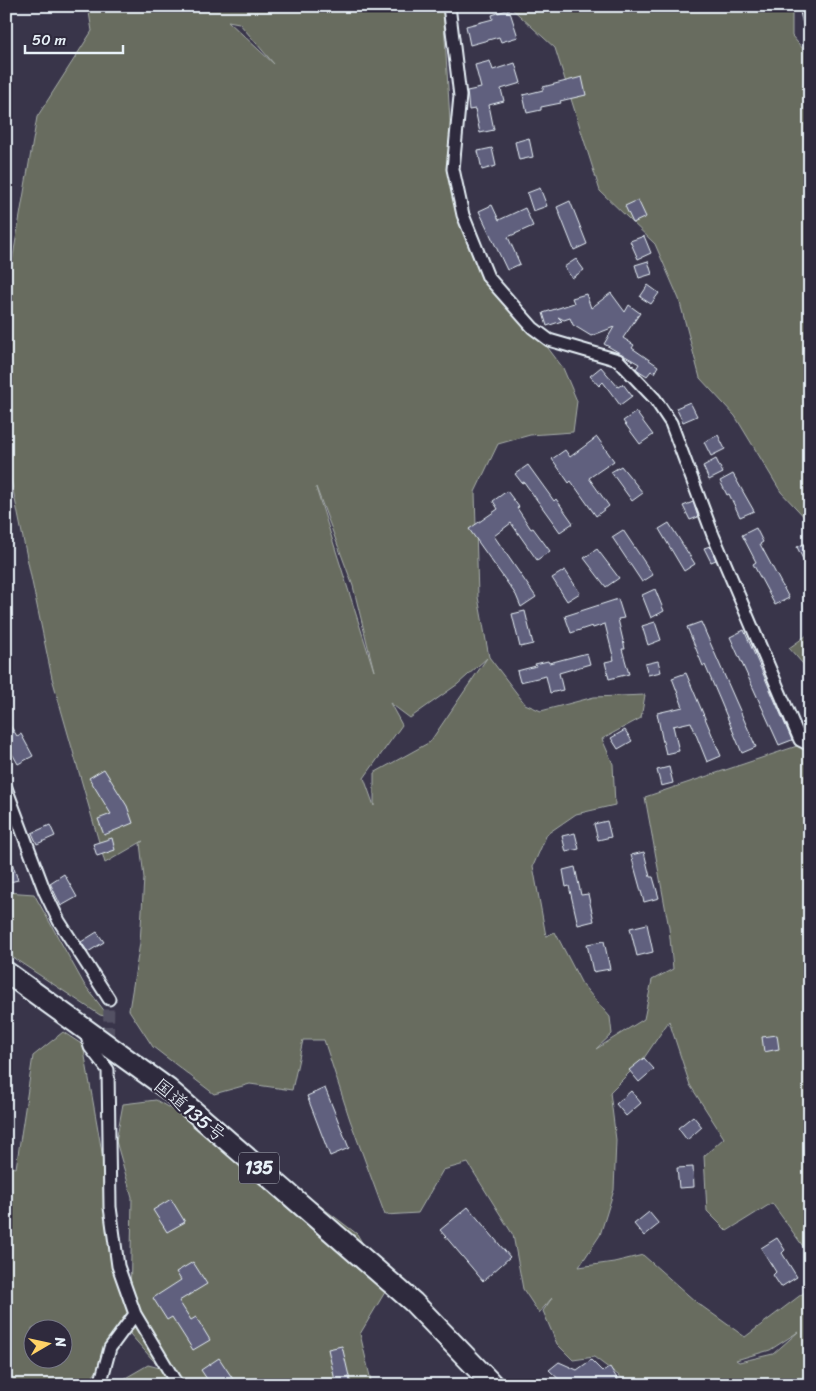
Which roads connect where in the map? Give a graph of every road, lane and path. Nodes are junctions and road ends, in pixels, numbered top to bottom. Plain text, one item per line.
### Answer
1 (449, 6) edge
2 (806, 6) edge
3 (810, 24) edge
4 (810, 745) edge
5 (6, 788) edge
6 (6, 972) edge
7 (109, 999) tunnel mouth
8 (84, 1028) junction
9 (135, 1314) junction
10 (100, 1385) edge
11 (179, 1385) edge
12 (493, 1385) edge

1 - 4 street
2 - 3 street
5 - 7 street
6 - 8 highway, 国道135号 / 135
8 - 9 street
8 - 12 highway, 国道135号 / 135
9 - 10 street
9 - 11 street

